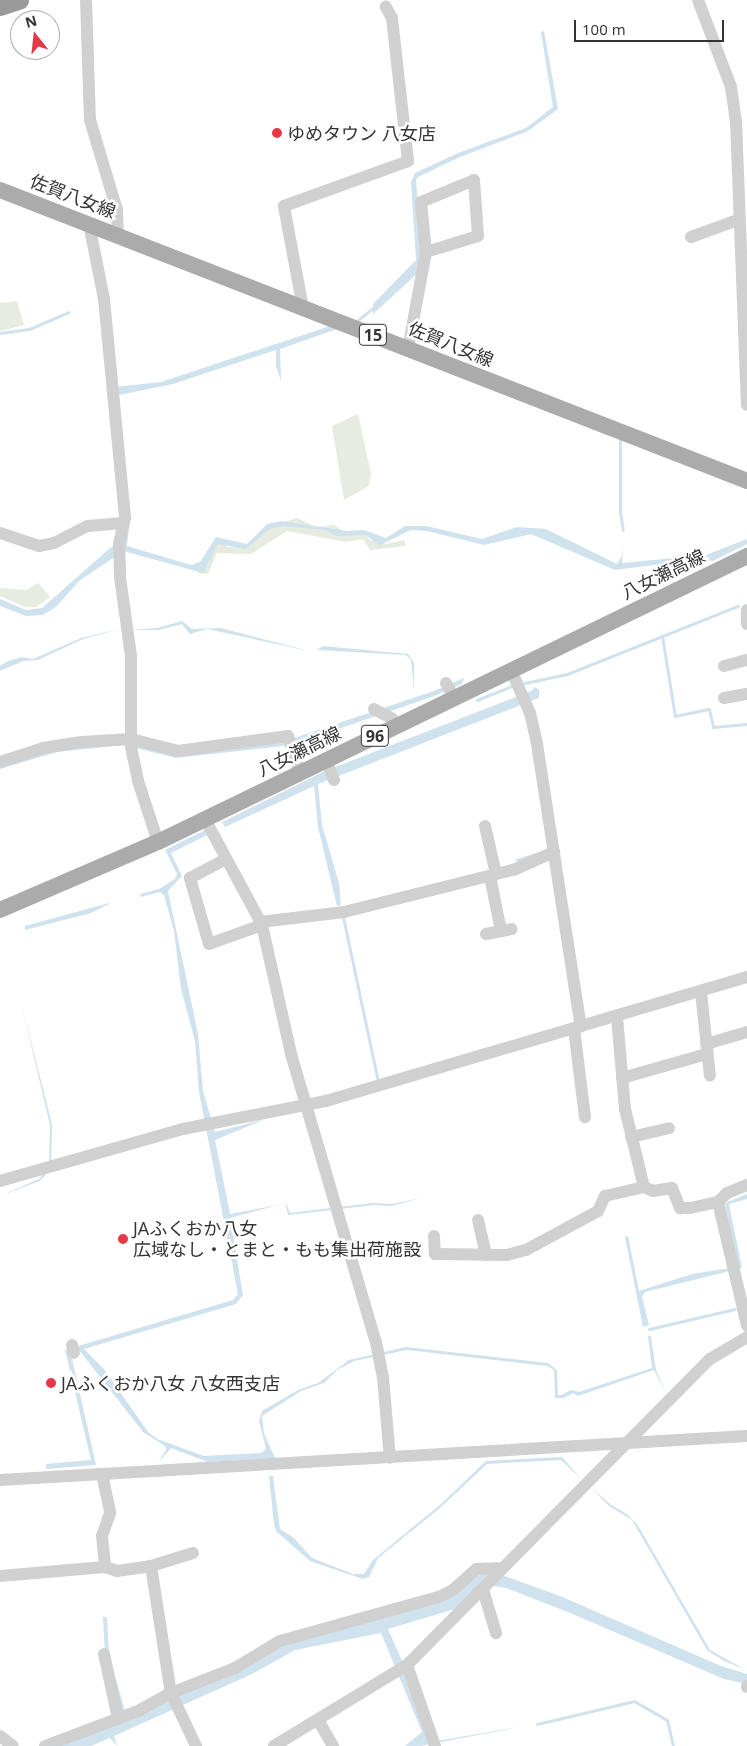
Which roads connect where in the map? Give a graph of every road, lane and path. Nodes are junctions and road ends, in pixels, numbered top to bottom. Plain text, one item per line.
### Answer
1 (19, 0) edge
2 (86, 0) edge
3 (698, 0) edge
4 (0, 6) edge
5 (386, 7) dead end
6 (741, 121) edge
7 (0, 190) edge
8 (741, 212) edge
9 (90, 224) junction
10 (118, 235) junction
11 (691, 237) dead end
12 (426, 252) junction
13 (744, 267) edge
14 (744, 293) edge
15 (303, 308) junction
16 (408, 349) junction
17 (746, 361) edge
18 (746, 376) edge
19 (747, 405) edge
20 (747, 481) edge
21 (123, 523) junction
22 (0, 532) edge
23 (747, 556) edge
24 (747, 610) edge
25 (747, 624) edge
26 (747, 660) edge
27 (724, 666) dead end
28 (513, 675) junction
29 (747, 694) edge
30 (724, 698) dead end
31 (131, 742) junction
32 (0, 762) edge
33 (298, 766) dead end
34 (329, 767) dead end
35 (334, 780) dead end
36 (205, 819) junction
37 (485, 826) dead end
38 (158, 842) junction
39 (554, 852) junction
40 (226, 859) junction
41 (493, 875) junction
42 (0, 910) edge
43 (261, 924) junction
44 (486, 934) dead end
45 (747, 976) edge
46 (701, 992) junction
47 (617, 1017) junction
48 (578, 1028) junction
49 (747, 1032) edge
50 (707, 1049) junction
51 (710, 1076) dead end
52 (622, 1078) junction
53 (307, 1105) junction
54 (586, 1117) dead end
55 (669, 1128) dead end
56 (632, 1137) junction
57 (0, 1181) edge
58 (747, 1185) edge
59 (644, 1187) junction
60 (718, 1202) junction
61 (478, 1220) dead end
62 (434, 1236) dead end
63 (485, 1250) junction
64 (747, 1326) edge
65 (747, 1338) edge
66 (747, 1436) edge
67 (624, 1444) junction
68 (390, 1458) junction
69 (102, 1474) junction
70 (0, 1480) edge
71 (193, 1553) dead end
72 (151, 1566) junction
73 (105, 1567) junction
74 (499, 1568) junction
75 (0, 1576) edge
76 (479, 1591) junction
77 (496, 1633) dead end
78 (104, 1654) dead end
79 (407, 1664) junction
80 (171, 1694) junction
81 (118, 1718) junction
82 (318, 1720) junction
83 (0, 1736) edge
84 (13, 1746) edge
85 (45, 1746) edge
86 (196, 1746) edge
87 (274, 1746) edge
88 (333, 1746) edge
89 (435, 1746) edge

1 - 4 highway
2 - 10 street
3 - 6 street
5 - 15 street
6 - 8 street
7 - 9 main road, 佐賀八女線 / 15
8 - 11 street
8 - 13 street
9 - 10 main road, 佐賀八女線 / 15
9 - 21 street
10 - 15 main road, 佐賀八女線 / 15
12 - 12 street
12 - 16 street
13 - 14 street
14 - 17 street
15 - 16 main road, 佐賀八女線 / 15
16 - 20 main road, 佐賀八女線 / 15
17 - 18 street
18 - 19 street
21 - 22 street
21 - 31 street
23 - 28 main road, 八女瀬高線 / 96
24 - 25 street
26 - 27 street
28 - 36 main road, 八女瀬高線 / 96
28 - 39 street
29 - 30 street
31 - 32 street
31 - 33 street
31 - 38 street
34 - 35 street
36 - 38 main road, 八女瀬高線 / 96
36 - 40 street
37 - 41 street
38 - 42 main road, 八女瀬高線 / 96
39 - 41 street
39 - 48 street
40 - 43 street
40 - 43 street
41 - 43 street
41 - 44 street
43 - 53 street
45 - 46 street
46 - 47 street
46 - 50 street
47 - 48 street
47 - 52 street
48 - 53 street
48 - 54 street
49 - 50 street
50 - 51 street
50 - 52 street
52 - 56 street
53 - 57 street
53 - 68 street
55 - 56 street
56 - 59 street
58 - 60 street
59 - 60 street
59 - 63 street
60 - 64 street
61 - 63 street
62 - 63 street
65 - 67 street
66 - 67 street
67 - 68 street
67 - 74 street
68 - 69 street
69 - 70 street
69 - 73 street
71 - 72 street
72 - 73 street
72 - 80 street
73 - 75 street
74 - 76 street
74 - 80 street
76 - 77 street
76 - 79 street
78 - 81 street
79 - 82 street
79 - 89 street
80 - 81 street
80 - 86 street
81 - 85 street
82 - 87 street
82 - 88 street
83 - 84 street

